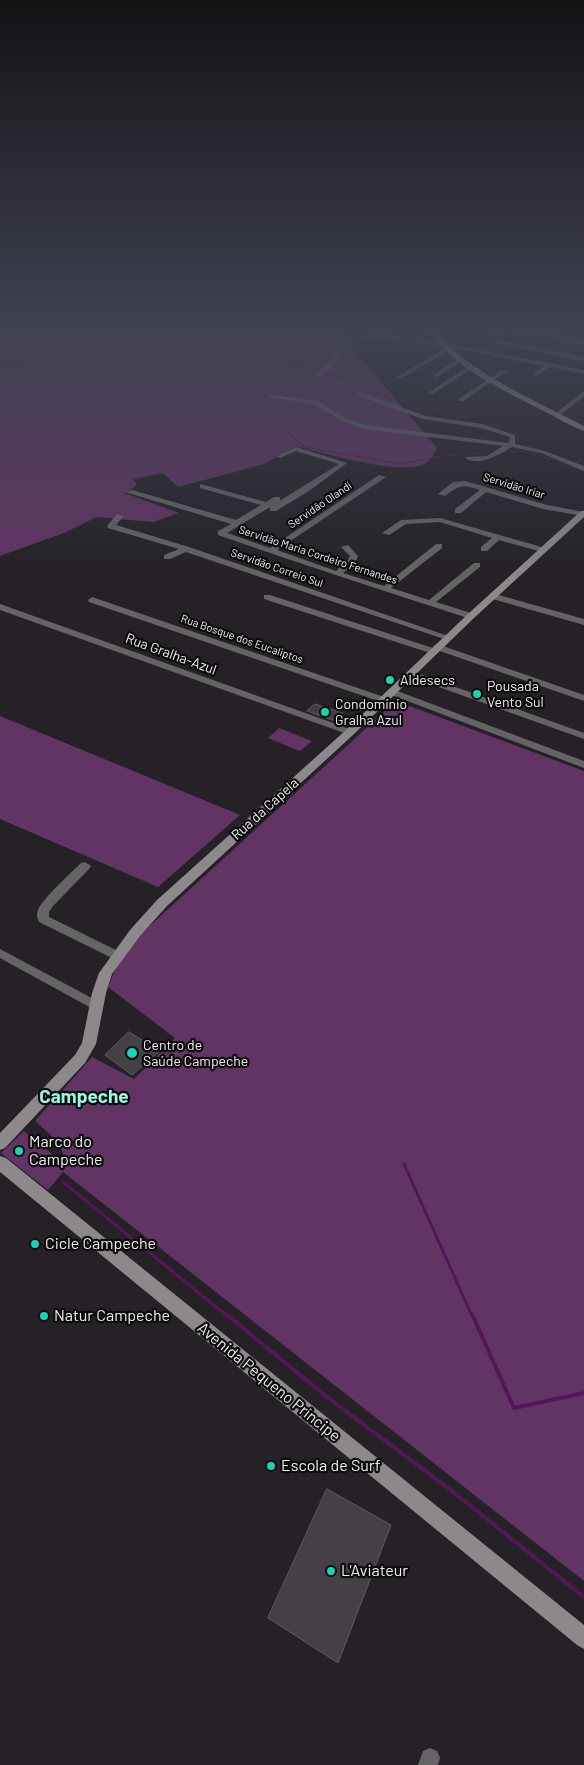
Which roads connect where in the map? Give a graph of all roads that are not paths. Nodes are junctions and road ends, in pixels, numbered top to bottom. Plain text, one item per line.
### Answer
1 (332, 412) edge
2 (410, 412) edge
3 (552, 412) edge
4 (560, 412) edge
5 (557, 415) junction
6 (584, 429) edge
7 (512, 444) junction
8 (280, 456) dead end
9 (468, 458) dead end
10 (584, 469) edge
11 (382, 477) dead end
12 (203, 486) dead end
13 (485, 489) junction
14 (129, 492) dead end
15 (442, 494) dead end
16 (277, 500) dead end
17 (268, 505) junction
18 (458, 511) dead end
19 (584, 513) edge
20 (120, 516) dead end
21 (239, 522) junction
22 (386, 533) dead end
23 (497, 537) junction
24 (439, 546) dead end
25 (345, 547) dead end
26 (186, 549) junction
27 (484, 549) dead end
28 (542, 550) junction
29 (271, 552) junction
30 (167, 557) dead end
31 (477, 565) dead end
32 (337, 574) junction
33 (386, 589) junction
34 (492, 596) junction
35 (267, 597) dead end
36 (92, 600) dead end
37 (430, 603) junction
38 (0, 607) edge
39 (471, 616) junction
40 (584, 622) edge
41 (447, 638) junction
42 (435, 649) junction
43 (410, 674) junction
44 (388, 696) junction
45 (584, 698) edge
46 (350, 732) junction
47 (584, 736) edge
48 (584, 765) edge
49 (85, 866) dead end
50 (0, 953) edge
51 (118, 956) junction
52 (97, 1006) junction
53 (0, 1143) edge
54 (0, 1163) edge
55 (584, 1638) edge

1 - 7 street
2 - 7 street
3 - 5 main road
4 - 5 street
5 - 6 main road
7 - 9 street
7 - 10 street
8 - 21 street
11 - 29 street, Servidão Olandi
12 - 17 street
13 - 15 street, Servidão Iriar
13 - 18 street
13 - 19 street, Servidão Iriar
14 - 21 street
16 - 17 street, Servidão Maria Cordeiro Fernandes
17 - 21 street, Servidão Maria Cordeiro Fernandes
19 - 28 main road, Rua da Capela
20 - 26 street, Servidão Correio Sul
21 - 29 street, Servidão Maria Cordeiro Fernandes
22 - 23 street
23 - 27 street
23 - 28 street
24 - 33 street
25 - 32 street
26 - 30 street
26 - 41 street, Servidão Correio Sul
28 - 34 main road, Rua da Capela
29 - 32 street, Servidão Maria Cordeiro Fernandes
31 - 37 street
32 - 33 street, Servidão Maria Cordeiro Fernandes
33 - 37 street, Servidão Maria Cordeiro Fernandes
34 - 39 main road, Rua da Capela
34 - 40 street
35 - 42 street
36 - 44 street, Rua Bosque dos Eucaliptos
37 - 39 street, Servidão Maria Cordeiro Fernandes
38 - 46 street, Rua Gralha-Azul
39 - 41 main road, Rua da Capela
41 - 42 main road, Rua da Capela
42 - 43 main road, Rua da Capela
42 - 45 street
43 - 44 main road, Rua da Capela
43 - 47 street
44 - 46 main road, Rua da Capela
44 - 48 street, Rua Bosque dos Eucaliptos
46 - 51 main road, Rua da Capela
49 - 51 street
50 - 52 street
51 - 52 main road, Rua da Capela
52 - 53 main road, Rua da Capela
54 - 55 main road, Avenida Pequeno Príncipe

